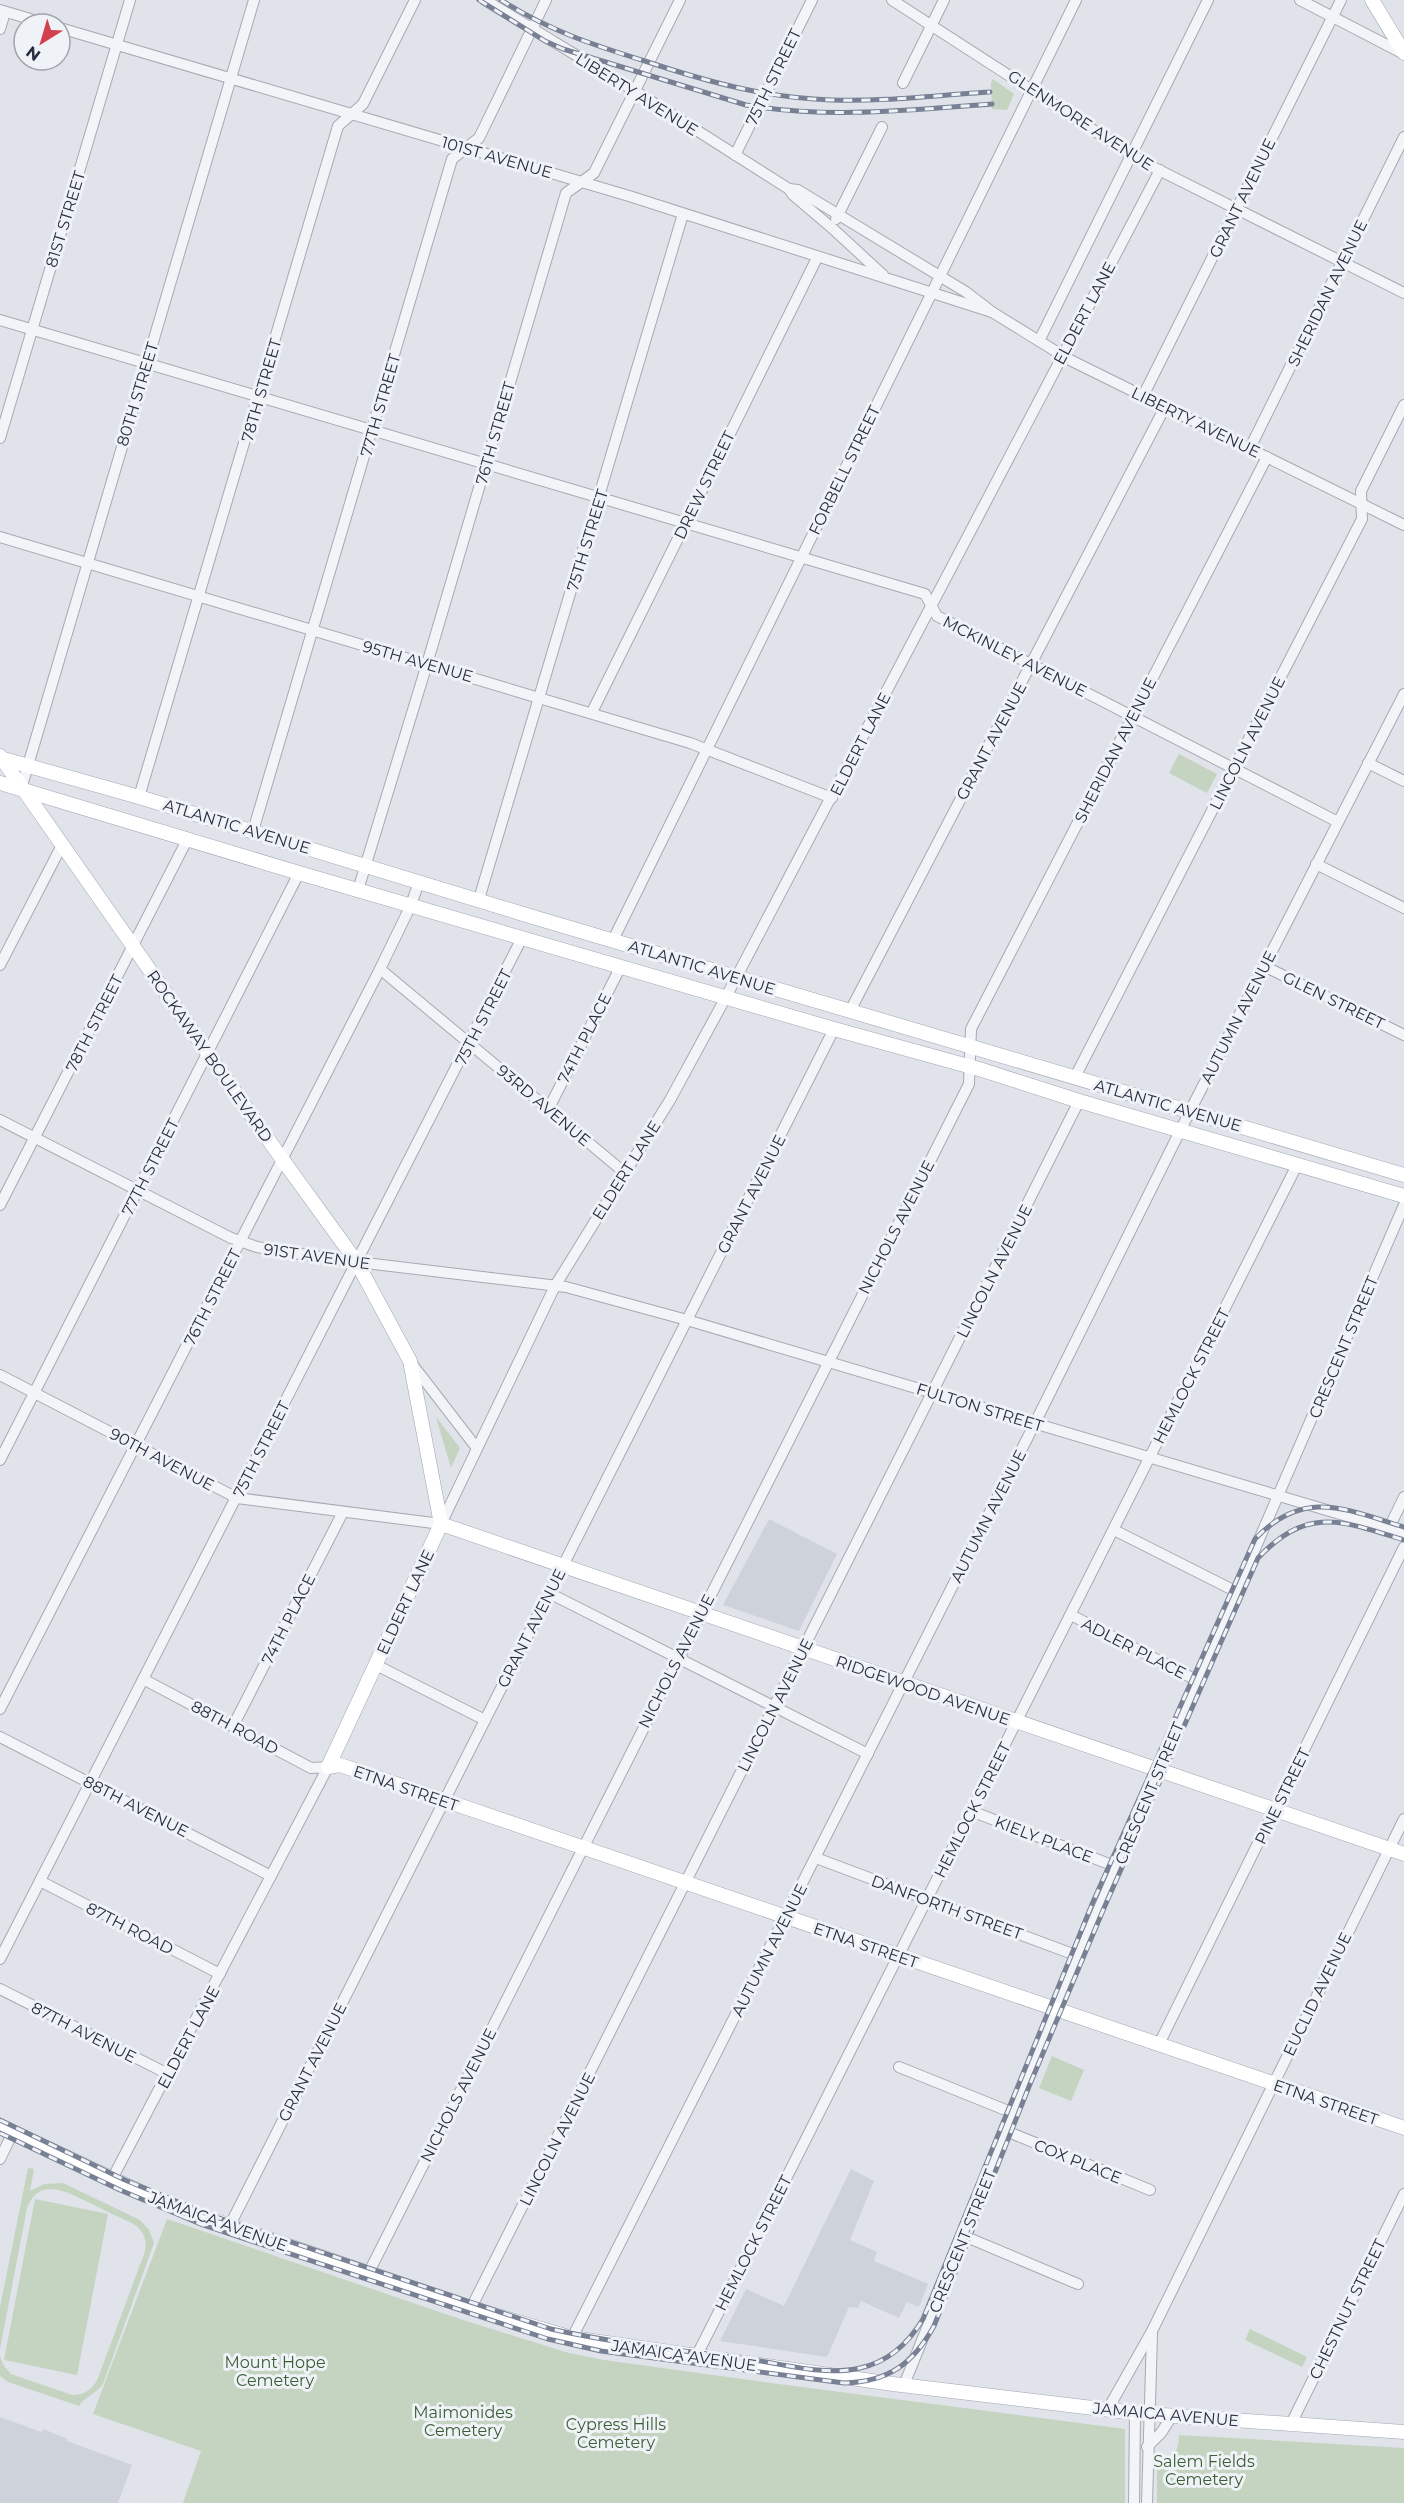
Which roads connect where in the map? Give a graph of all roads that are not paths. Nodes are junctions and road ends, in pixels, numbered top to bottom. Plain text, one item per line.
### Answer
1 (130, 0) edge
2 (254, 0) edge
3 (415, 0) edge
4 (485, 0) edge
5 (546, 0) edge
6 (680, 0) edge
7 (812, 0) edge
8 (892, 0) edge
9 (944, 0) edge
10 (1076, 0) edge
11 (1208, 0) edge
12 (1300, 0) edge
13 (1341, 0) edge
14 (1372, 0) edge
15 (3, 11) edge
16 (1332, 16) junction
17 (931, 25) junction
18 (0, 29) edge
19 (532, 29) junction
20 (72, 32) edge
21 (117, 45) junction
22 (1404, 54) edge
23 (230, 78) junction
24 (903, 83) dead end
25 (1032, 88) junction
26 (635, 91) junction
27 (352, 115) junction
28 (882, 127) dead end
29 (1404, 137) edge
30 (466, 148) junction
31 (735, 154) junction
32 (1132, 154) junction
33 (1160, 170) junction
34 (580, 182) junction
35 (789, 189) junction
36 (1237, 209) junction
37 (683, 214) junction
38 (838, 215) junction
39 (832, 228) junction
40 (817, 258) junction
41 (1343, 262) junction
42 (939, 278) junction
43 (889, 279) junction
44 (932, 292) junction
45 (1404, 293) edge
46 (992, 312) junction
47 (0, 320) edge
48 (32, 329) junction
49 (1039, 341) junction
50 (1062, 355) junction
51 (146, 363) junction
52 (260, 396) junction
53 (1143, 396) junction
54 (1404, 405) edge
55 (1165, 407) junction
56 (373, 429) junction
57 (0, 438) edge
58 (1250, 448) junction
59 (1267, 457) junction
60 (487, 463) junction
61 (600, 496) junction
62 (1362, 504) junction
63 (686, 522) junction
64 (1404, 525) edge
65 (0, 537) edge
66 (801, 556) junction
67 (87, 563) junction
68 (200, 596) junction
69 (932, 606) junction
70 (314, 630) junction
71 (427, 664) junction
72 (1032, 664) junction
73 (1404, 694) edge
74 (541, 697) junction
75 (592, 712) junction
76 (1133, 716) junction
77 (706, 748) junction
78 (0, 757) edge
79 (1368, 763) junction
80 (28, 765) junction
81 (1234, 769) junction
82 (1404, 781) edge
83 (0, 783) edge
84 (21, 789) junction
85 (139, 796) junction
86 (832, 798) junction
87 (1338, 822) junction
88 (253, 831) junction
89 (187, 840) junction
90 (62, 845) junction
91 (1316, 864) junction
92 (366, 866) junction
93 (299, 873) junction
94 (419, 882) junction
95 (358, 890) junction
96 (479, 899) junction
97 (411, 905) junction
98 (1404, 908) edge
99 (522, 938) junction
100 (613, 940) junction
101 (133, 947) junction
102 (0, 965) edge
103 (1264, 966) junction
104 (620, 968) junction
105 (380, 969) junction
106 (736, 977) junction
107 (726, 997) junction
108 (850, 1011) junction
109 (834, 1029) junction
110 (1404, 1035) edge
111 (470, 1044) junction
112 (969, 1045) junction
113 (208, 1054) junction
114 (969, 1066) junction
115 (1075, 1077) junction
116 (1079, 1101) junction
117 (549, 1108) junction
118 (1190, 1111) junction
119 (0, 1120) edge
120 (1181, 1131) junction
121 (35, 1138) junction
122 (282, 1159) junction
123 (1297, 1165) junction
124 (625, 1173) junction
125 (1404, 1175) edge
126 (138, 1191) junction
127 (1404, 1197) edge
128 (0, 1205) edge
129 (1404, 1205) edge
130 (240, 1242) junction
131 (356, 1262) junction
132 (555, 1286) junction
133 (687, 1320) junction
134 (410, 1361) junction
135 (828, 1362) junction
136 (0, 1376) edge
137 (34, 1393) junction
138 (932, 1393) junction
139 (1035, 1423) junction
140 (135, 1445) junction
141 (476, 1447) junction
142 (1150, 1457) junction
143 (0, 1460) edge
144 (1280, 1495) junction
145 (1404, 1497) edge
146 (237, 1498) junction
147 (343, 1512) junction
148 (441, 1524) junction
149 (1389, 1528) junction
150 (1114, 1530) junction
151 (1404, 1533) edge
152 (1404, 1547) edge
153 (562, 1566) junction
154 (1237, 1592) junction
155 (549, 1593) junction
156 (700, 1614) junction
157 (1071, 1616) junction
158 (804, 1649) junction
159 (678, 1658) junction
160 (376, 1665) junction
161 (143, 1679) junction
162 (1198, 1681) junction
163 (904, 1683) junction
164 (774, 1707) junction
165 (0, 1709) edge
166 (485, 1720) junction
167 (1016, 1722) junction
168 (233, 1726) junction
169 (0, 1737) edge
170 (868, 1754) junction
171 (328, 1767) junction
172 (1160, 1770) junction
173 (90, 1783) junction
174 (444, 1800) junction
175 (1275, 1810) junction
176 (971, 1811) junction
177 (1404, 1819) edge
178 (582, 1848) junction
179 (1389, 1849) junction
180 (1404, 1854) edge
181 (816, 1858) junction
182 (1117, 1867) junction
183 (272, 1876) junction
184 (40, 1881) junction
185 (686, 1883) junction
186 (927, 1899) junction
187 (785, 1917) junction
188 (898, 1956) junction
189 (1078, 1956) junction
190 (0, 1959) edge
191 (220, 1974) junction
192 (0, 1989) edge
193 (1056, 2010) junction
194 (1159, 2044) junction
195 (899, 2067) dead end
196 (168, 2074) junction
197 (1273, 2084) junction
198 (1013, 2113) junction
199 (0, 2126) edge
200 (1404, 2128) edge
201 (1006, 2131) junction
202 (13, 2132) junction
203 (0, 2159) edge
204 (112, 2179) junction
205 (1150, 2190) dead end
206 (1404, 2194) edge
207 (229, 2227) junction
208 (964, 2236) junction
209 (368, 2274) junction
210 (1078, 2284) dead end
211 (471, 2308) junction
212 (1152, 2331) junction
213 (572, 2338) junction
214 (696, 2357) junction
215 (904, 2385) junction
216 (1108, 2409) junction
217 (1142, 2414) junction
218 (1172, 2416) junction
219 (1290, 2424) junction
220 (1404, 2432) edge
221 (1147, 2447) junction
222 (1134, 2503) edge
223 (1147, 2503) edge

1 - 21 street, 81ST STREET
2 - 23 street, 80TH STREET
3 - 27 street, 78TH STREET
4 - 19 street, LIBERTY AVENUE
5 - 19 street, 77TH STREET
6 - 26 street, 76TH STREET
7 - 31 street, 75TH STREET
8 - 17 street, GLENMORE AVENUE
9 - 17 street
10 - 25 street, FORBELL STREET
11 - 32 street, ELDERT LANE
12 - 16 street
13 - 16 street, GRANT AVENUE
14 - 22 main road
15 - 18 street
16 - 22 street
16 - 36 street, GRANT AVENUE
17 - 24 street
17 - 25 street, GLENMORE AVENUE
19 - 26 street, LIBERTY AVENUE
19 - 30 street, 77TH STREET
20 - 21 street, 101ST AVENUE
21 - 23 street, 101ST AVENUE
21 - 48 street, 81ST STREET
23 - 27 street, 101ST AVENUE
23 - 51 street, 80TH STREET
25 - 32 street, GLENMORE AVENUE
25 - 42 street, FORBELL STREET
26 - 31 street, LIBERTY AVENUE
26 - 34 street, 76TH STREET
27 - 30 street, 101ST AVENUE
27 - 52 street, 78TH STREET
28 - 38 street
29 - 41 street, SHERIDAN AVENUE
30 - 34 street, 101ST AVENUE
30 - 56 street, 77TH STREET
31 - 35 street, LIBERTY AVENUE
32 - 33 street, GLENMORE AVENUE
32 - 49 street, ELDERT LANE
33 - 36 street, GLENMORE AVENUE
33 - 50 street, ELDERT LANE
34 - 37 street, 101ST AVENUE
34 - 60 street, 76TH STREET
35 - 38 street, LIBERTY AVENUE
35 - 39 street, LIBERTY AVENUE
36 - 41 street, GLENMORE AVENUE
36 - 53 street, GRANT AVENUE
37 - 40 street, 101ST AVENUE
37 - 61 street, 75TH STREET
38 - 39 street
38 - 42 street, LIBERTY AVENUE
39 - 43 street, LIBERTY AVENUE
40 - 43 street, 101ST AVENUE
40 - 63 street, DREW STREET
41 - 45 street, GLENMORE AVENUE
41 - 58 street, SHERIDAN AVENUE
42 - 44 street, FORBELL STREET
42 - 46 street, LIBERTY AVENUE
43 - 44 street, 101ST AVENUE
44 - 46 street, LIBERTY AVENUE
44 - 66 street, FORBELL STREET
46 - 49 street, LIBERTY AVENUE
47 - 48 street, MCKINLEY AVENUE
48 - 51 street, MCKINLEY AVENUE
48 - 57 street, 81ST STREET
49 - 50 street, LIBERTY AVENUE
50 - 53 street, LIBERTY AVENUE
50 - 69 street, ELDERT LANE
51 - 52 street, MCKINLEY AVENUE
51 - 67 street, 80TH STREET
52 - 56 street, MCKINLEY AVENUE
52 - 68 street, 78TH STREET
53 - 55 street, LIBERTY AVENUE
54 - 62 street, LINCOLN AVENUE
55 - 58 street, LIBERTY AVENUE
55 - 72 street, GRANT AVENUE
56 - 60 street, MCKINLEY AVENUE
56 - 70 street, 77TH STREET
58 - 59 street, LIBERTY AVENUE
59 - 62 street, LIBERTY AVENUE
59 - 76 street, SHERIDAN AVENUE
60 - 61 street, MCKINLEY AVENUE
60 - 71 street, 76TH STREET
61 - 63 street, MCKINLEY AVENUE
61 - 74 street, 75TH STREET
62 - 64 street, LIBERTY AVENUE
62 - 81 street, LINCOLN AVENUE
63 - 66 street, MCKINLEY AVENUE
63 - 75 street, DREW STREET
65 - 67 street, 95TH AVENUE
66 - 69 street, MCKINLEY AVENUE
66 - 77 street, FORBELL STREET
67 - 68 street, 95TH AVENUE
67 - 80 street, 80TH STREET
68 - 70 street, 95TH AVENUE
68 - 85 street, 78TH STREET
69 - 72 street, MCKINLEY AVENUE
69 - 86 street, ELDERT LANE
70 - 71 street, 95TH AVENUE
70 - 88 street, 77TH STREET
71 - 74 street, 95TH AVENUE
71 - 92 street, 76TH STREET
72 - 76 street, MCKINLEY AVENUE
72 - 108 street, GRANT AVENUE
73 - 79 street, AUTUMN AVENUE
74 - 75 street, 95TH AVENUE
74 - 96 street, 75TH STREET
75 - 77 street, 95TH AVENUE
76 - 81 street, MCKINLEY AVENUE
76 - 112 street, SHERIDAN AVENUE
77 - 86 street, 95TH AVENUE
77 - 100 street, FORBELL STREET
78 - 80 main road, ATLANTIC AVENUE
78 - 84 main road, ROCKAWAY BOULEVARD
79 - 82 street
79 - 87 street, AUTUMN AVENUE
80 - 84 street, 80TH STREET
80 - 85 main road, ATLANTIC AVENUE
81 - 87 street, MCKINLEY AVENUE
81 - 115 street, LINCOLN AVENUE
83 - 84 main road, ATLANTIC AVENUE
84 - 89 main road, ATLANTIC AVENUE
84 - 90 main road, ROCKAWAY BOULEVARD
85 - 88 main road, ATLANTIC AVENUE
86 - 106 street, ELDERT LANE
87 - 91 street, AUTUMN AVENUE
88 - 92 main road, ATLANTIC AVENUE
89 - 93 main road, ATLANTIC AVENUE
89 - 101 street, 78TH STREET
90 - 101 main road, ROCKAWAY BOULEVARD
90 - 102 street
91 - 98 street
91 - 103 street, AUTUMN AVENUE
92 - 94 main road, ATLANTIC AVENUE
92 - 95 street, 76TH STREET
93 - 95 main road, ATLANTIC AVENUE
93 - 113 street, 77TH STREET
94 - 96 main road, ATLANTIC AVENUE
94 - 97 street, 76TH STREET
95 - 97 main road, ATLANTIC AVENUE
96 - 100 main road, ATLANTIC AVENUE
97 - 99 main road, ATLANTIC AVENUE
97 - 105 street, 76TH STREET
99 - 104 main road, ATLANTIC AVENUE
99 - 111 street, 75TH STREET
100 - 106 main road, ATLANTIC AVENUE
101 - 113 main road, ROCKAWAY BOULEVARD
101 - 121 street, 78TH STREET
103 - 110 street, GLEN STREET
103 - 118 street, AUTUMN AVENUE
104 - 107 main road, ATLANTIC AVENUE
104 - 117 street, 74TH PLACE
105 - 111 street, 93RD AVENUE
105 - 122 street, 76TH STREET
106 - 107 street, ELDERT LANE
106 - 108 main road, ATLANTIC AVENUE
107 - 109 main road, ATLANTIC AVENUE
107 - 124 street, ELDERT LANE
108 - 112 main road, ATLANTIC AVENUE
109 - 114 main road, ATLANTIC AVENUE
109 - 133 street, GRANT AVENUE
111 - 117 street, 93RD AVENUE
111 - 131 street, 75TH STREET
112 - 114 street, NICHOLS AVENUE
112 - 115 main road, ATLANTIC AVENUE
113 - 122 main road, ROCKAWAY BOULEVARD
113 - 126 street, 77TH STREET
114 - 116 main road, ATLANTIC AVENUE
114 - 135 street, NICHOLS AVENUE
115 - 118 main road, ATLANTIC AVENUE
116 - 120 main road, ATLANTIC AVENUE
116 - 138 street, LINCOLN AVENUE
117 - 124 street, 93RD AVENUE
118 - 120 street, AUTUMN AVENUE
118 - 125 main road, ATLANTIC AVENUE
119 - 121 street, 91ST AVENUE
120 - 123 main road, ATLANTIC AVENUE
120 - 139 street, AUTUMN AVENUE
121 - 126 street, 91ST AVENUE
121 - 128 street, 78TH STREET
122 - 130 street, 76TH STREET
122 - 131 main road, ROCKAWAY BOULEVARD
123 - 127 main road, ATLANTIC AVENUE
123 - 142 street, HEMLOCK STREET
124 - 132 street, ELDERT LANE
126 - 130 street, 91ST AVENUE
126 - 137 street, 77TH STREET
129 - 144 street, CRESCENT STREET
130 - 131 street, 91ST AVENUE
130 - 140 street, 76TH STREET
131 - 132 street, 91ST AVENUE
131 - 134 main road, ROCKAWAY BOULEVARD
131 - 146 street, 75TH STREET
132 - 133 street, FULTON STREET
132 - 141 street, ELDERT LANE
133 - 135 street, FULTON STREET
133 - 153 street, GRANT AVENUE
134 - 141 street, ROCKAWAY BOULEVARD
134 - 148 main road, ROCKAWAY BOULEVARD
135 - 138 street, FULTON STREET
135 - 156 street, NICHOLS AVENUE
136 - 137 street, 90TH AVENUE
137 - 140 street, 90TH AVENUE
137 - 143 street, 77TH STREET
138 - 139 street, FULTON STREET
138 - 158 street, LINCOLN AVENUE
139 - 142 street, FULTON STREET
139 - 163 street, AUTUMN AVENUE
140 - 146 street, 90TH AVENUE
140 - 165 street, 76TH STREET
141 - 148 street, ELDERT LANE
142 - 144 street, FULTON STREET
142 - 150 street, HEMLOCK STREET
144 - 149 street, FULTON STREET
144 - 154 street, CRESCENT STREET
145 - 149 street
146 - 147 street, 90TH AVENUE
146 - 161 street, 75TH STREET
147 - 148 street, 90TH AVENUE
147 - 168 street, 74TH PLACE
148 - 153 main road, RIDGEWOOD AVENUE
148 - 160 main road, ELDERT LANE
149 - 151 street, FULTON STREET
150 - 154 street
150 - 157 street, HEMLOCK STREET
152 - 175 street, PINE STREET
153 - 155 street, GRANT AVENUE
153 - 156 main road, RIDGEWOOD AVENUE
154 - 162 street, CRESCENT STREET
155 - 159 street
155 - 166 street, GRANT AVENUE
156 - 158 main road, RIDGEWOOD AVENUE
156 - 159 street, NICHOLS AVENUE
157 - 162 street, ADLER PLACE
157 - 167 street, HEMLOCK STREET
158 - 163 main road, RIDGEWOOD AVENUE
158 - 164 street, LINCOLN AVENUE
159 - 164 street
159 - 178 street, NICHOLS AVENUE
160 - 166 street
160 - 171 main road, ELDERT LANE
161 - 168 street, 88TH ROAD
161 - 173 street, 75TH STREET
162 - 172 street, CRESCENT STREET
163 - 167 main road, RIDGEWOOD AVENUE
163 - 170 street, AUTUMN AVENUE
164 - 170 street
164 - 185 street, LINCOLN AVENUE
166 - 174 street, GRANT AVENUE
167 - 172 main road, RIDGEWOOD AVENUE
167 - 176 street, HEMLOCK STREET
168 - 171 street, 88TH ROAD
169 - 173 street, 88TH AVENUE
170 - 181 street, AUTUMN AVENUE
171 - 174 main road, ETNA STREET
171 - 183 street, ELDERT LANE
172 - 175 main road, RIDGEWOOD AVENUE
172 - 182 street, CRESCENT STREET
173 - 183 street, 88TH AVENUE
173 - 184 street, 75TH STREET
174 - 178 main road, ETNA STREET
174 - 207 street, GRANT AVENUE
175 - 179 main road, RIDGEWOOD AVENUE
175 - 194 street, PINE STREET
176 - 182 street, KIELY PLACE
176 - 186 street, HEMLOCK STREET
177 - 179 street, EUCLID AVENUE
178 - 185 main road, ETNA STREET
178 - 209 street, NICHOLS AVENUE
179 - 180 main road, RIDGEWOOD AVENUE
179 - 197 street, EUCLID AVENUE
181 - 186 street, DANFORTH STREET
181 - 187 street, AUTUMN AVENUE
182 - 189 street, CRESCENT STREET
183 - 191 street, ELDERT LANE
184 - 190 street, 75TH STREET
184 - 191 street, 87TH ROAD
185 - 187 main road, ETNA STREET
185 - 211 street, LINCOLN AVENUE
186 - 188 street, HEMLOCK STREET
186 - 189 street, DANFORTH STREET
187 - 188 main road, ETNA STREET
187 - 213 street, AUTUMN AVENUE
188 - 193 main road, ETNA STREET
188 - 214 street, HEMLOCK STREET
189 - 193 street, CRESCENT STREET
191 - 196 street, ELDERT LANE
192 - 196 street, 87TH AVENUE
193 - 194 main road, ETNA STREET
193 - 198 street, CRESCENT STREET
194 - 197 main road, ETNA STREET
195 - 198 street
196 - 204 street, ELDERT LANE
197 - 200 main road, ETNA STREET
197 - 212 street, EUCLID AVENUE
198 - 201 street, CRESCENT STREET
199 - 202 main road, JAMAICA AVENUE
201 - 205 street, COX PLACE
201 - 208 street, CRESCENT STREET
202 - 203 street
202 - 204 main road, JAMAICA AVENUE
204 - 207 main road, JAMAICA AVENUE
206 - 219 street, CHESTNUT STREET
207 - 209 main road, JAMAICA AVENUE
208 - 210 street
208 - 215 street, CRESCENT STREET
209 - 211 main road, JAMAICA AVENUE
211 - 213 main road, JAMAICA AVENUE
212 - 216 street, EUCLID AVENUE
212 - 217 street, EUCLID AVENUE
213 - 214 main road, JAMAICA AVENUE
214 - 215 main road, JAMAICA AVENUE
215 - 216 main road, JAMAICA AVENUE
216 - 217 main road, JAMAICA AVENUE
217 - 218 main road, JAMAICA AVENUE
217 - 221 street
217 - 222 street
218 - 219 main road, JAMAICA AVENUE
218 - 221 street
219 - 220 main road, JAMAICA AVENUE
221 - 223 street

